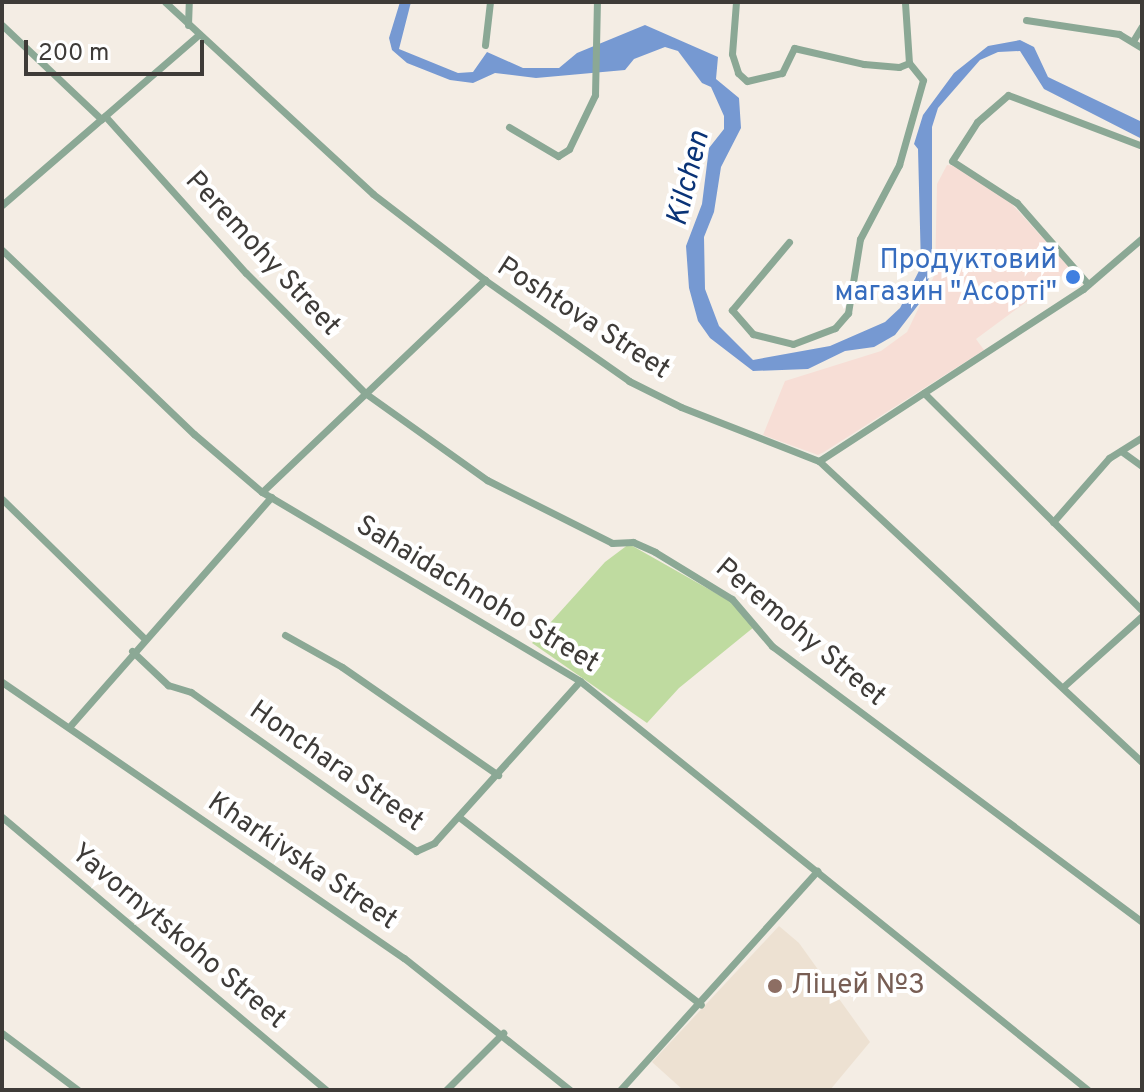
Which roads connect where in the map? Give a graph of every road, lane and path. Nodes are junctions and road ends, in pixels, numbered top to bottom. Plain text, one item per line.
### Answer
1 (165, 2) edge
2 (189, 2) edge
3 (490, 2) edge
4 (597, 2) edge
5 (736, 2) edge
6 (905, 2) edge
7 (1026, 20) dead end
8 (2, 25) edge
9 (188, 25) junction
10 (1142, 26) edge
11 (197, 36) junction
12 (1133, 41) junction
13 (485, 45) dead end
14 (1142, 48) edge
15 (909, 63) junction
16 (103, 117) junction
17 (509, 127) dead end
18 (1142, 146) edge
19 (2, 205) edge
20 (1142, 238) edge
21 (789, 242) dead end
22 (2, 250) edge
23 (485, 280) junction
24 (1088, 284) junction
25 (365, 393) junction
26 (924, 393) junction
27 (1142, 437) edge
28 (1121, 451) junction
29 (819, 461) junction
30 (1142, 466) edge
31 (262, 492) junction
32 (271, 497) junction
33 (2, 499) edge
34 (1053, 522) junction
35 (1142, 613) edge
36 (285, 635) dead end
37 (144, 638) junction
38 (132, 651) junction
39 (580, 681) junction
40 (3, 685) edge
41 (1063, 687) junction
42 (70, 726) junction
43 (1142, 762) edge
44 (498, 775) junction
45 (2, 817) edge
46 (459, 817) junction
47 (817, 871) junction
48 (1142, 922) edge
49 (701, 1005) junction
50 (2, 1033) edge
51 (503, 1033) junction
52 (78, 1090) edge
53 (326, 1090) edge
54 (446, 1090) edge
55 (570, 1090) edge
56 (620, 1090) edge
57 (1088, 1090) edge

1 - 9 street, Poshtova Street
2 - 9 street
3 - 13 street
4 - 17 street
5 - 15 street
6 - 15 street
7 - 12 street
8 - 16 street, Peremohy Street
9 - 11 street, Poshtova Street
10 - 12 street
11 - 16 street
11 - 23 street, Poshtova Street
12 - 14 street
15 - 21 street
16 - 19 street
16 - 25 street, Peremohy Street
18 - 24 street
20 - 24 street
22 - 31 street, Sahaidachnoho Street
23 - 25 street
23 - 29 street, Poshtova Street
24 - 26 street
25 - 31 street
25 - 48 street, Peremohy Street
26 - 29 street
26 - 34 street
27 - 28 street
28 - 30 street
28 - 34 street
29 - 41 street, Poshtova Street
31 - 32 street, Sahaidachnoho Street
32 - 37 street
32 - 39 street, Sahaidachnoho Street
33 - 37 street
34 - 35 street
35 - 41 street
36 - 44 street
37 - 38 street
38 - 42 street
38 - 46 street, Honchara Street
39 - 44 street
39 - 47 street, Sahaidachnoho Street
40 - 42 street, Kharkivska Street
41 - 43 street, Poshtova Street
42 - 51 street, Kharkivska Street
44 - 46 street
45 - 53 street, Yavornytskoho Street
46 - 49 street, Honchara Street
47 - 49 street
47 - 57 street, Sahaidachnoho Street
49 - 56 street
50 - 52 street
51 - 54 street
51 - 55 street, Kharkivska Street

